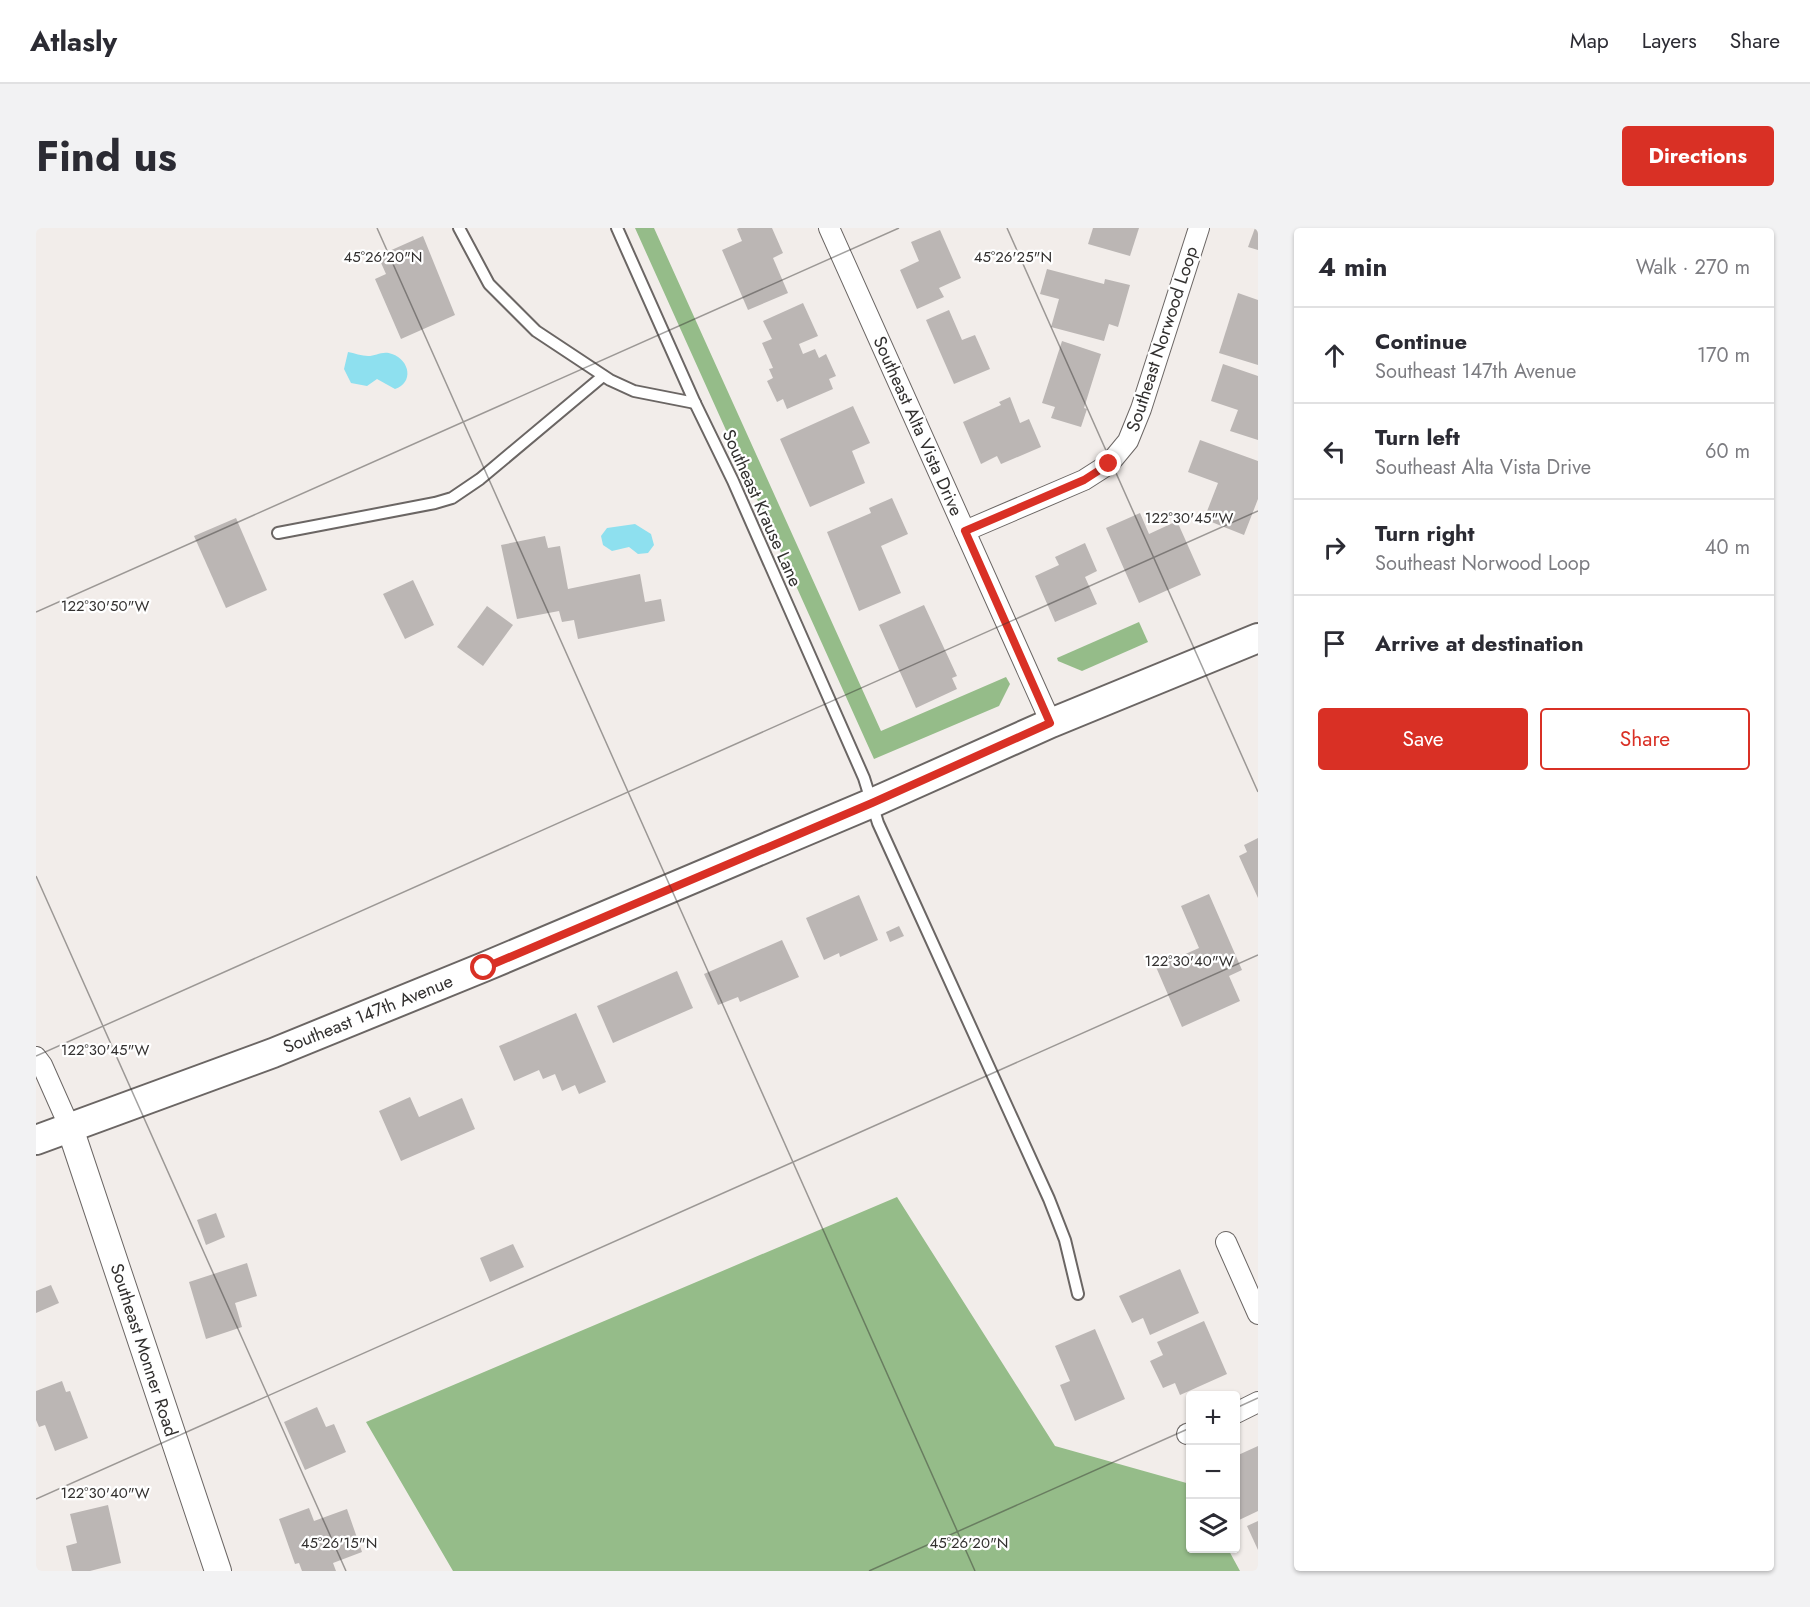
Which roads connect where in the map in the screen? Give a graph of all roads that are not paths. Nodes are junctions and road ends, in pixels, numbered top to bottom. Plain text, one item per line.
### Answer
1 (459, 228) edge
2 (617, 228) edge
3 (829, 228) edge
4 (1199, 228) edge
5 (603, 376) junction
6 (695, 403) junction
7 (965, 531) junction
8 (278, 533) dead end
9 (1258, 638) edge
10 (1050, 723) junction
11 (872, 803) junction
12 (36, 1057) edge
13 (70, 1128) junction
14 (36, 1140) edge
15 (1226, 1242) dead end
16 (1078, 1294) dead end
17 (1258, 1314) edge
18 (1258, 1402) edge
19 (1240, 1411) edge
20 (218, 1571) edge

1 - 5 lane
2 - 6 lane, Southeast Krause Lane
3 - 7 street, Southeast Alta Vista Drive
4 - 7 street, Southeast Norwood Loop
5 - 6 lane
5 - 8 lane
6 - 11 lane, Southeast Krause Lane
7 - 10 street, Southeast Alta Vista Drive
9 - 10 main road, Southeast 147th Avenue
10 - 11 main road, Southeast 147th Avenue
11 - 13 main road, Southeast 147th Avenue
11 - 16 lane, Southeast Krause Lane
12 - 13 street
13 - 14 main road, Southeast 147th Avenue
13 - 20 street, Southeast Monner Road
15 - 17 street
18 - 19 street

